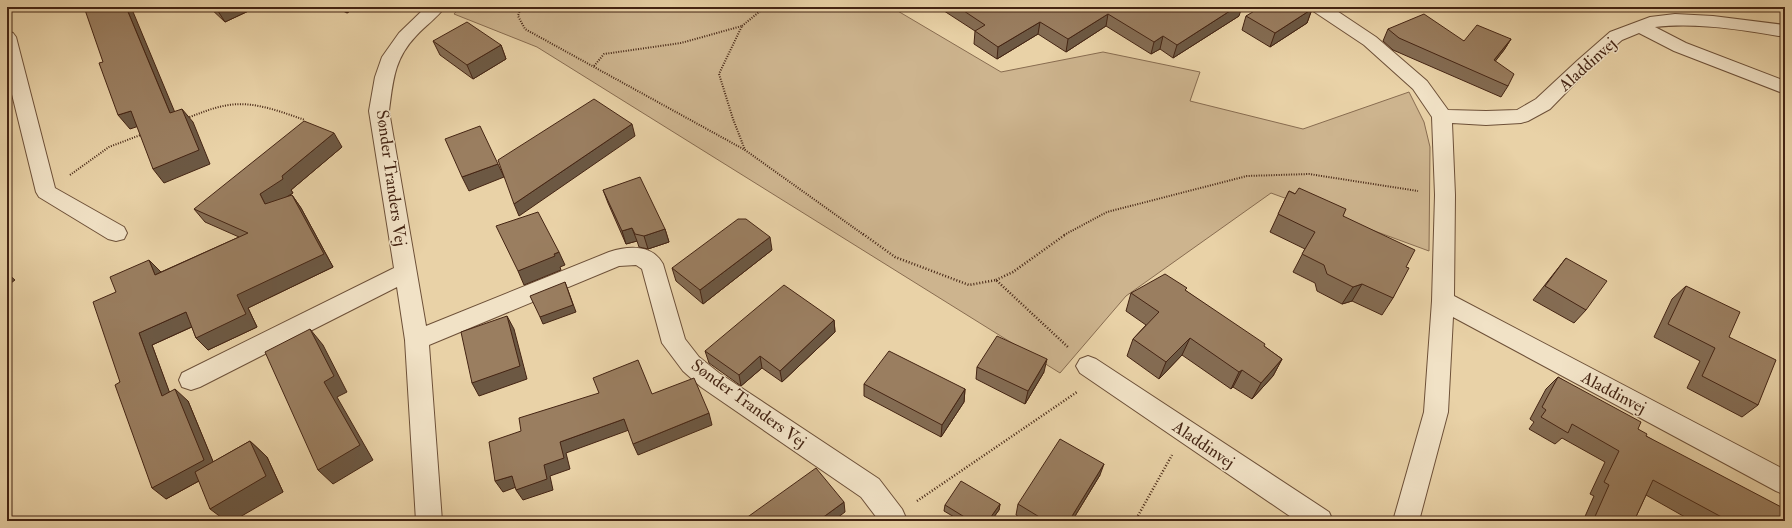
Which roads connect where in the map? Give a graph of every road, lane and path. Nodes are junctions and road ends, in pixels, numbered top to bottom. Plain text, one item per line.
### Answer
1 (436, 7) edge
2 (521, 7) edge
3 (765, 7) edge
4 (1319, 7) edge
5 (1678, 13) edge
6 (742, 26) junction
7 (1639, 26) junction
8 (1785, 31) edge
9 (7, 36) edge
10 (594, 66) junction
11 (1785, 88) edge
12 (1442, 116) junction
13 (183, 120) edge
14 (305, 120) edge
15 (146, 134) edge
16 (745, 150) junction
17 (46, 192) junction
18 (1445, 195) junction
19 (116, 233) dead end
20 (406, 272) junction
21 (996, 280) junction
22 (1443, 300) junction
23 (417, 340) junction
24 (1088, 366) junction
25 (191, 380) dead end
26 (1186, 432) junction
27 (1785, 483) edge
28 (891, 519) edge
29 (429, 521) edge
30 (1135, 521) edge
31 (1320, 521) edge
32 (1406, 521) edge

1 - 20 street, Sønder Tranders Vej
2 - 10 path
3 - 6 path
4 - 12 street
5 - 7 street, Aladdinvej
5 - 8 street, Aladdinvej
6 - 10 path
6 - 16 path
7 - 11 street
7 - 12 street, Aladdinvej
9 - 17 street
10 - 16 path
12 - 18 street
13 - 14 path
15 - 17 path
16 - 21 path
17 - 19 street
18 - 21 path
18 - 22 street
20 - 23 street, Sønder Tranders Vej
20 - 25 street
21 - 24 path
22 - 27 street, Aladdinvej
22 - 32 street
23 - 28 street, Sønder Tranders Vej
23 - 29 street, Sønder Tranders Vej
24 - 26 street, Aladdinvej
24 - 28 path
26 - 30 path
26 - 31 street, Aladdinvej

